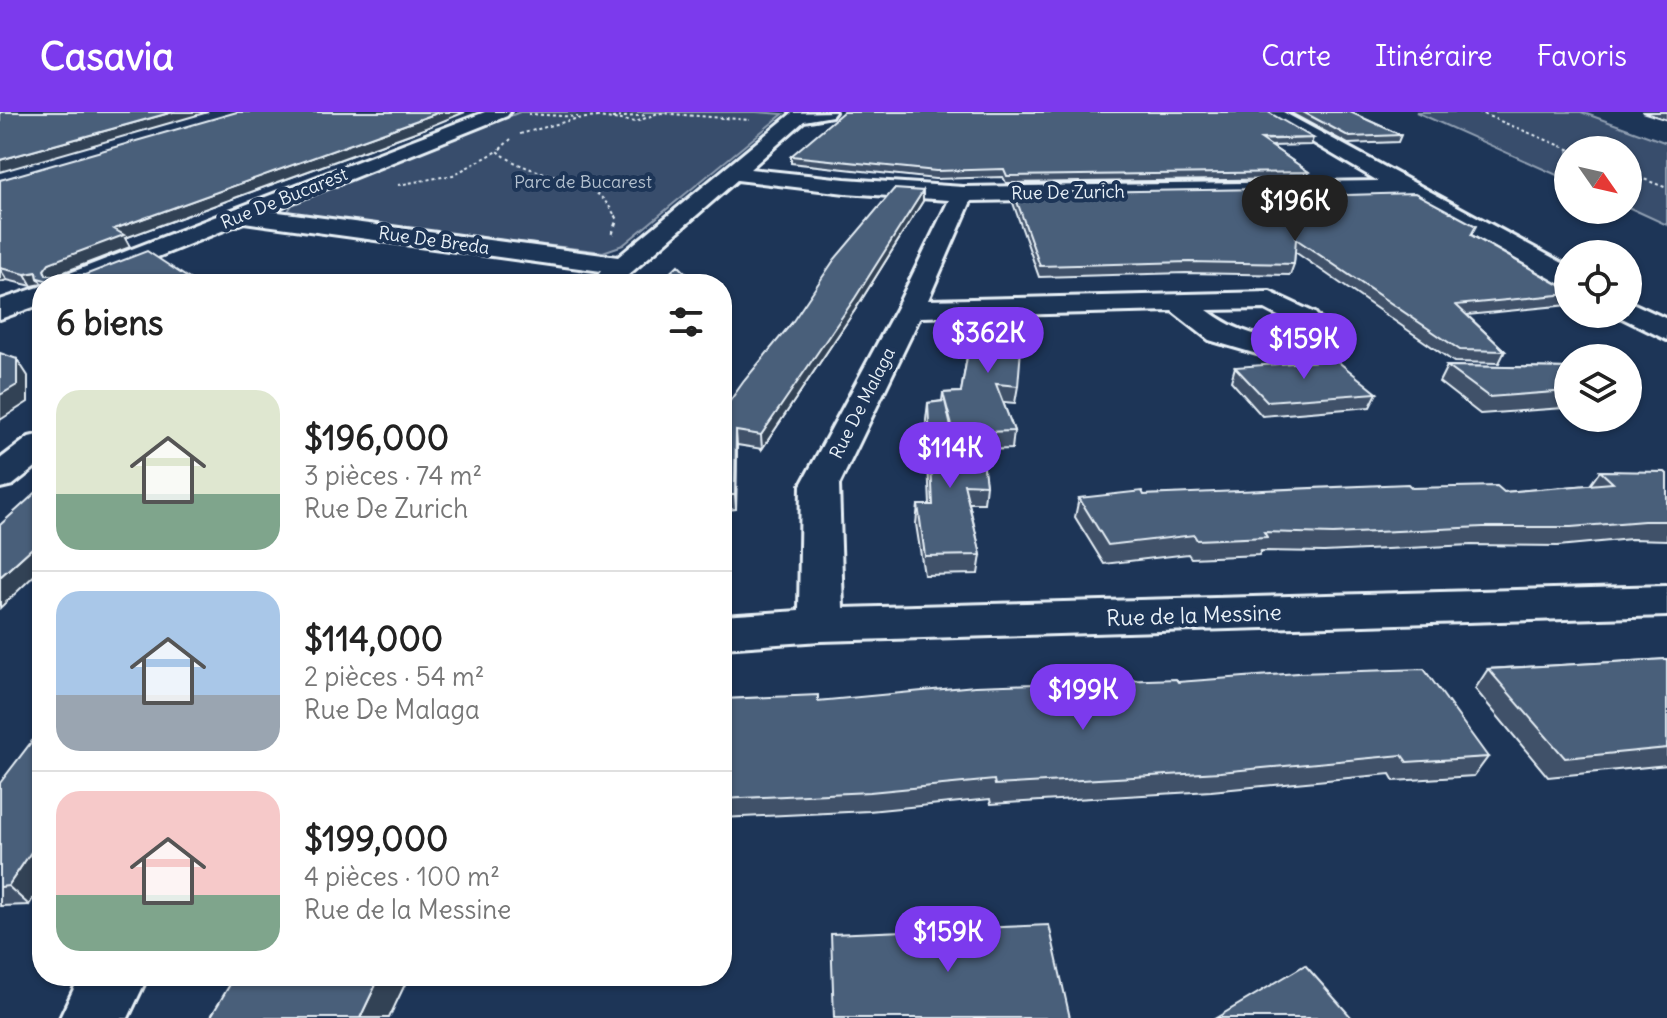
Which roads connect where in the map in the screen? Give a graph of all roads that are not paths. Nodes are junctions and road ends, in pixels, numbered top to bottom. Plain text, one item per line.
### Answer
1 (500, 112) edge
2 (826, 112) edge
3 (1270, 112) edge
4 (733, 173) junction
5 (1405, 187) junction
6 (963, 194) junction
7 (243, 215) junction
8 (1554, 269) edge
9 (598, 273) edge
10 (93, 274) edge
11 (32, 298) edge
12 (1177, 301) dead end
13 (910, 309) junction
14 (0, 310) edge
15 (1642, 318) edge
16 (1667, 331) edge
17 (32, 453) edge
18 (0, 477) edge
19 (1667, 601) edge
20 (821, 625) junction
21 (732, 631) edge
22 (111, 986) edge
23 (93, 1018) edge

1 - 7 street, Rue De Bucarest
2 - 4 street
3 - 5 street
4 - 6 street, Rue De Zurich
4 - 9 street, Rue De Breda
5 - 6 street, Rue De Zurich
5 - 8 street
6 - 13 street, Rue De Malaga
7 - 9 street, Rue De Breda
7 - 10 street, Rue De Bucarest
11 - 14 street
12 - 13 street
13 - 20 street, Rue De Malaga
15 - 16 street
17 - 18 street
19 - 20 street, Rue de la Messine
20 - 21 street, Rue de la Messine
22 - 23 street

